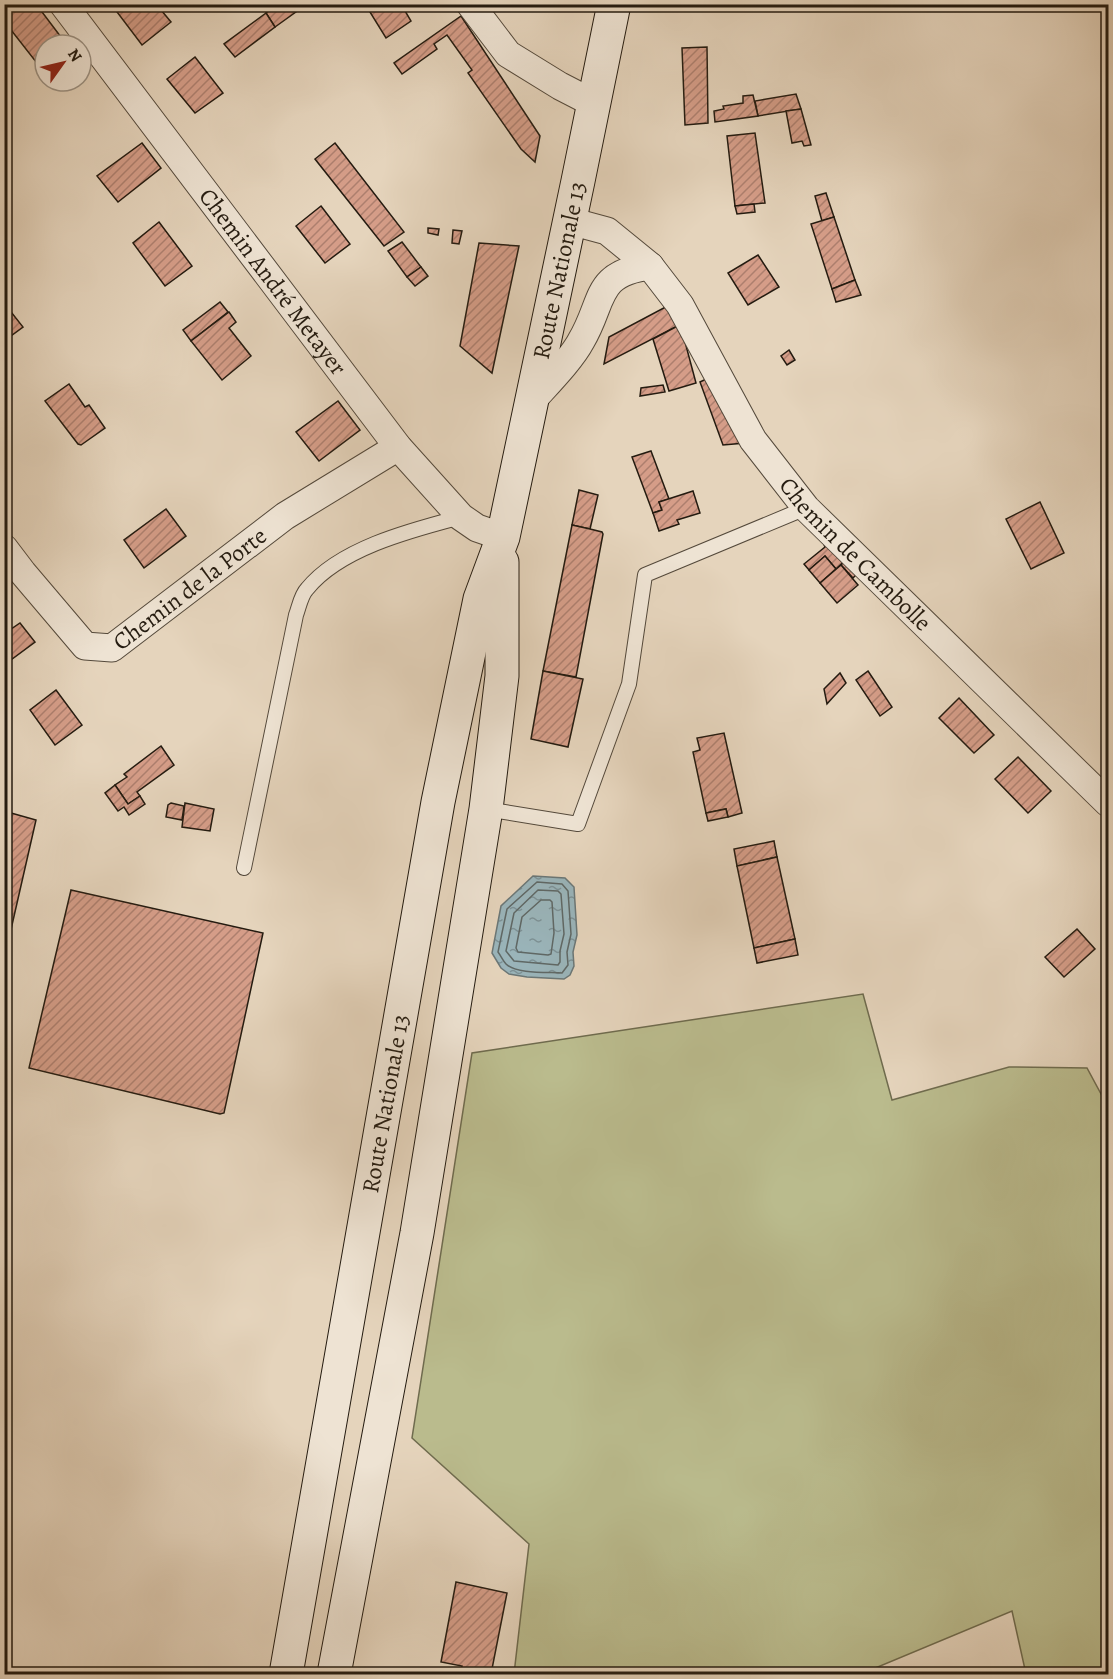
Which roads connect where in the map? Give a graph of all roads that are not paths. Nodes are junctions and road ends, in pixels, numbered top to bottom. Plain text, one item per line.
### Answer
1 (63, 4) edge
2 (470, 4) edge
3 (614, 4) edge
4 (593, 103) junction
5 (570, 221) junction
6 (650, 266) junction
7 (531, 402) junction
8 (398, 447) junction
9 (806, 508) junction
10 (461, 517) junction
11 (503, 537) junction
12 (4, 548) edge
13 (1108, 803) edge
14 (486, 809) junction
15 (244, 868) dead end
16 (286, 1674) edge
17 (334, 1674) edge

1 - 8 street, Chemin André Metayer
2 - 4 street
3 - 4 main road, Route Nationale 13
4 - 5 main road, Route Nationale 13
5 - 6 street, Chemin de Cambolle
5 - 7 main road, Route Nationale 13
6 - 7 street
6 - 9 street, Chemin de Cambolle
7 - 11 main road, Route Nationale 13
8 - 10 street, Chemin André Metayer
8 - 12 street, Chemin de la Porte
9 - 13 street, Chemin de Cambolle
9 - 14 lane
10 - 11 street, Chemin André Metayer
10 - 15 lane
11 - 14 main road, Route Nationale 13
11 - 16 main road, Route Nationale 13
14 - 17 main road, Route Nationale 13

